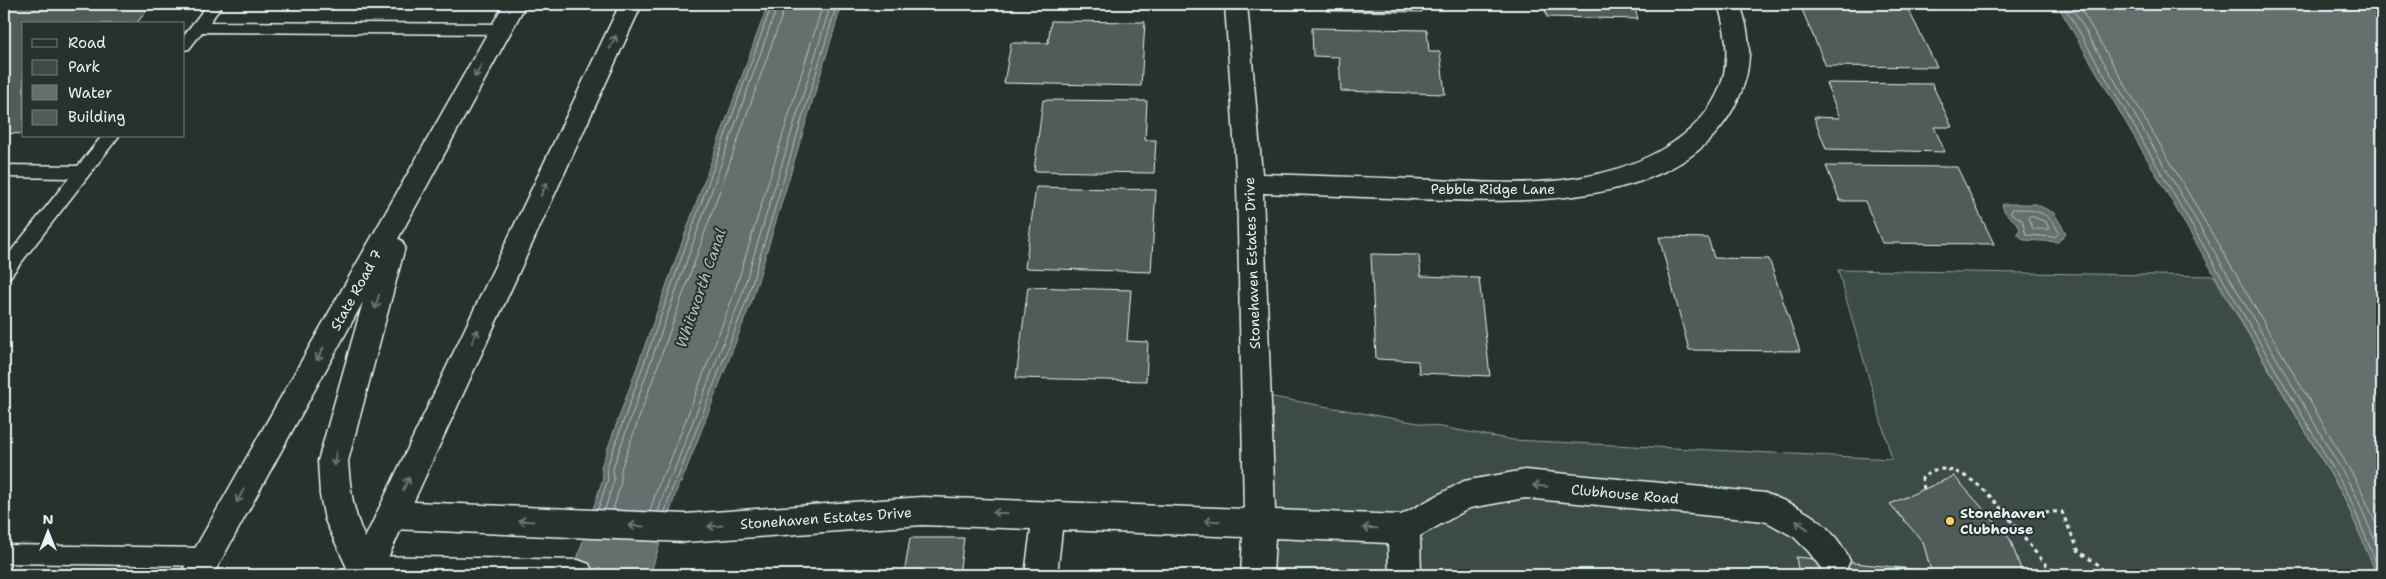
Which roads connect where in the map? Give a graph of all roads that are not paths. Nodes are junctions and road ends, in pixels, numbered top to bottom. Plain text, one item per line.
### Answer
1 (216, 4) edge
2 (515, 4) edge
3 (631, 4) edge
4 (1236, 4) edge
5 (1729, 4) edge
6 (198, 27) junction
7 (502, 29) junction
8 (185, 44) edge
9 (109, 138) edge
10 (4, 171) edge
11 (82, 172) junction
12 (1250, 183) junction
13 (404, 204) junction
14 (4, 272) edge
15 (392, 515) junction
16 (1048, 515) junction
17 (1260, 522) junction
18 (1404, 529) junction
19 (4, 554) edge
20 (1834, 561) dead end
21 (205, 569) edge
22 (364, 573) edge
23 (567, 575) edge
24 (1041, 575) edge
25 (1257, 575) edge
26 (1405, 575) edge

1 - 6 lane
2 - 7 street, State Road 7
15 -> 3 street
4 - 12 street, Stonehaven Estates Drive
5 - 12 street, Pebble Ridge Lane
6 - 7 lane
6 - 8 lane
7 -> 13 street, State Road 7
9 - 11 lane
10 - 11 lane
11 - 14 lane
12 - 17 street, Stonehaven Estates Drive
13 -> 21 street, State Road 7
13 -> 22 street
16 -> 15 street, Stonehaven Estates Drive
15 - 22 street
17 -> 16 street, Stonehaven Estates Drive
16 - 24 street
18 -> 17 street
17 - 25 street, Stonehaven Estates Drive
20 -> 18 street, Clubhouse Road
18 - 26 street
19 - 21 lane
22 - 23 street

